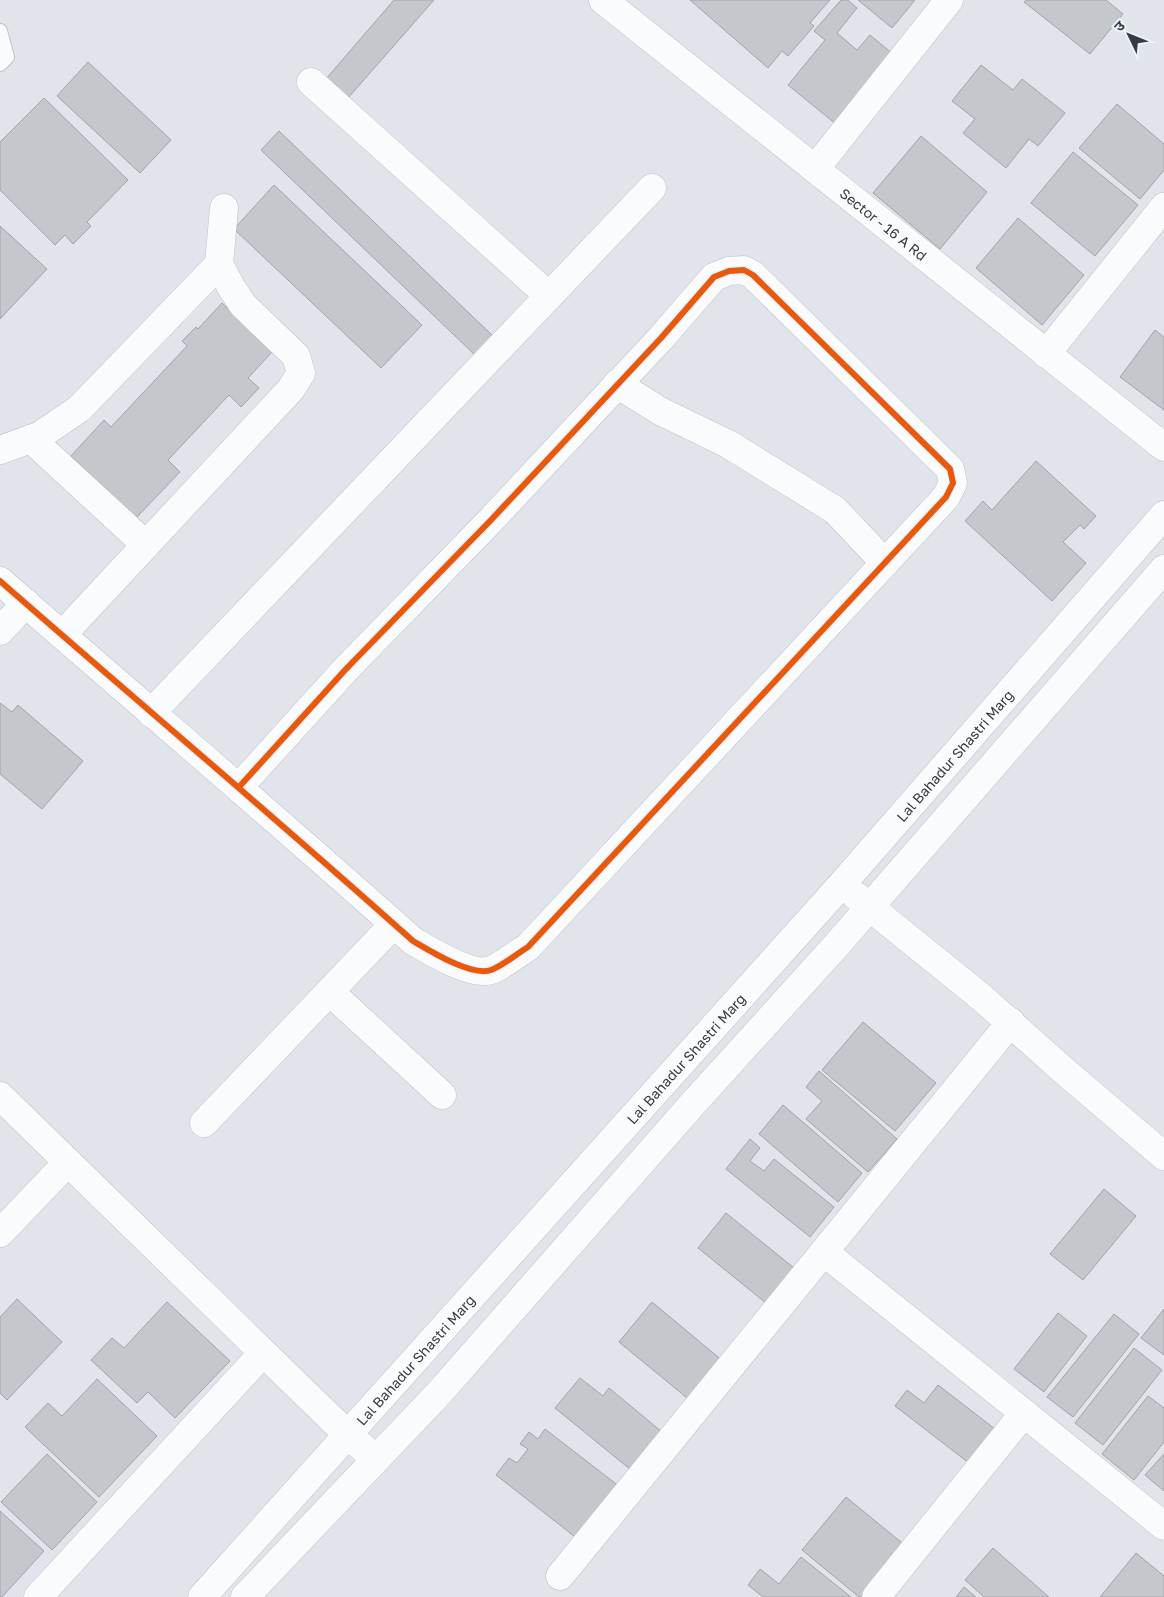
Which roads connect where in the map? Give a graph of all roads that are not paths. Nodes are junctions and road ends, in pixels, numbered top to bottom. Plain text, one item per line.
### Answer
1 (603, 0) edge
2 (949, 0) edge
3 (0, 31) edge
4 (0, 64) edge
5 (311, 82) dead end
6 (815, 169) junction
7 (652, 188) dead end
8 (1164, 207) edge
9 (224, 208) dead end
10 (219, 264) junction
11 (550, 296) junction
12 (1046, 354) junction
13 (617, 384) junction
14 (30, 439) junction
15 (1164, 447) edge
16 (0, 450) edge
17 (1164, 514) edge
18 (146, 545) junction
19 (885, 563) junction
20 (1164, 569) edge
21 (0, 581) edge
22 (26, 603) junction
23 (0, 631) edge
24 (62, 635) junction
25 (150, 713) junction
26 (239, 786) junction
27 (842, 884) junction
28 (869, 908) junction
29 (394, 924) junction
30 (330, 992) junction
31 (1011, 1022) junction
32 (442, 1095) dead end
33 (0, 1096) edge
34 (204, 1123) dead end
35 (1164, 1156) edge
36 (68, 1162) junction
37 (0, 1232) edge
38 (824, 1252) junction
39 (263, 1353) junction
40 (1024, 1413) junction
41 (348, 1435) junction
42 (376, 1459) junction
43 (1164, 1526) edge
44 (560, 1576) dead end
45 (38, 1597) edge
46 (202, 1597) edge
47 (245, 1597) edge
48 (876, 1597) edge

1 - 6 street, Sector - 16 A Rd
2 - 6 street
3 - 4 lane
5 - 11 street
6 - 12 street, Sector - 16 A Rd
7 - 11 street
8 - 12 street
9 - 10 street
10 - 14 street
10 - 18 street
11 - 25 street
12 - 15 street, Sector - 16 A Rd
13 - 19 street
13 - 19 street
13 - 26 street
14 - 16 street
14 - 18 street
17 - 27 street, Lal Bahadur Shastri Marg
18 - 24 street
19 - 29 street
20 - 28 street
21 - 22 street
22 - 23 street
22 - 24 street
24 - 25 street
25 - 26 street
26 - 29 street
27 - 28 street
27 - 41 street, Lal Bahadur Shastri Marg
28 - 31 street
28 - 42 street
29 - 30 street
30 - 32 street
30 - 34 street
31 - 35 street
31 - 38 street
33 - 36 street
36 - 37 street
36 - 39 street
38 - 40 street
38 - 44 street
39 - 41 street
39 - 45 street
40 - 43 street
40 - 48 street
41 - 42 street
41 - 46 street, Lal Bahadur Shastri Marg
42 - 47 street

